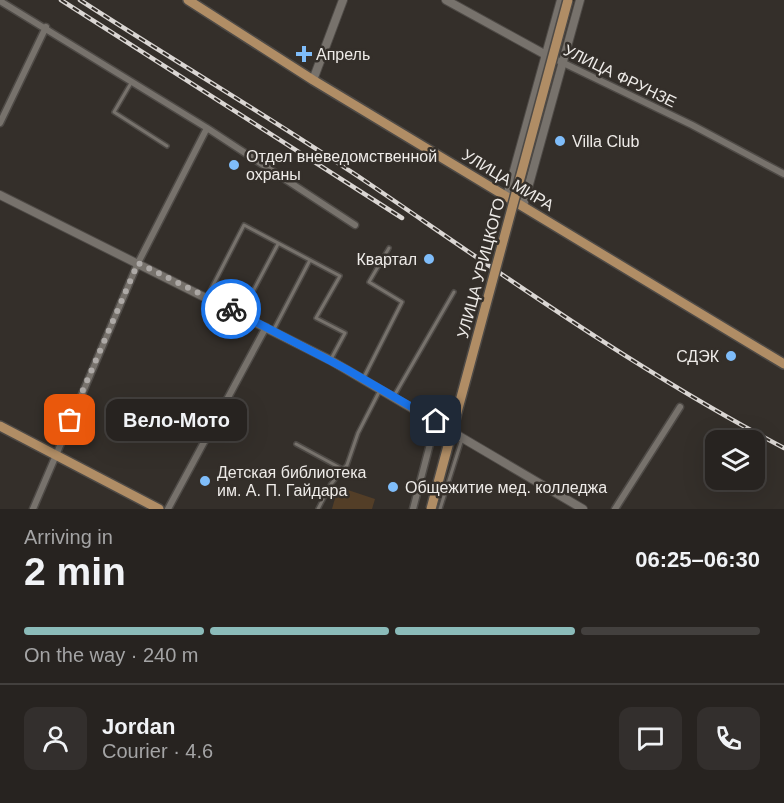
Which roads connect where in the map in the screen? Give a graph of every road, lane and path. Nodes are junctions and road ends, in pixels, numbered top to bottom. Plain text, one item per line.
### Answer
1 (188, 0) edge
2 (343, 0) edge
3 (446, 0) edge
4 (561, 0) edge
5 (568, 0) edge
6 (580, 0) edge
7 (0, 1) edge
8 (46, 27) junction
9 (546, 55) junction
10 (563, 63) junction
11 (314, 80) junction
12 (132, 81) junction
13 (0, 123) edge
14 (207, 128) junction
15 (167, 146) dead end
16 (784, 174) edge
17 (0, 195) edge
18 (507, 196) junction
19 (523, 206) junction
20 (355, 225) dead end
21 (279, 244) junction
22 (389, 248) dead end
23 (310, 260) junction
24 (138, 263) junction
25 (454, 292) dead end
26 (207, 297) junction
27 (241, 314) junction
28 (270, 329) junction
29 (330, 360) junction
30 (784, 364) edge
31 (363, 379) junction
32 (381, 388) junction
33 (394, 396) junction
34 (680, 406) dead end
35 (436, 421) junction
36 (0, 426) edge
37 (463, 436) junction
38 (296, 444) dead end
39 (54, 455) junction
40 (344, 470) junction
41 (33, 509) edge
42 (159, 509) edge
43 (168, 509) edge
44 (318, 509) edge
45 (414, 509) edge
46 (431, 509) edge
47 (440, 509) edge
48 (583, 509) edge
49 (615, 509) edge

1 - 11 main road, УЛИЦА МИРА
2 - 11 street
3 - 9 street, УЛИЦА ФРУНЗЕ
4 - 9 street, УЛИЦА УРИЦКОГО
5 - 46 main road, УЛИЦА УРИЦКОГО, bridge
6 - 10 street, УЛИЦА УРИЦКОГО
7 - 8 street
8 - 12 street
8 - 13 street
9 - 10 street, УЛИЦА ФРУНЗЕ
9 - 18 street, УЛИЦА УРИЦКОГО
10 - 16 street, УЛИЦА ФРУНЗЕ
10 - 19 street, УЛИЦА УРИЦКОГО
11 - 18 main road, УЛИЦА МИРА
12 - 14 street
12 - 15 lane
14 - 20 street
14 - 24 street
17 - 24 street
18 - 19 main road, УЛИЦА МИРА
19 - 30 main road, УЛИЦА МИРА
21 - 23 lane
21 - 26 lane
21 - 27 lane
22 - 31 lane
23 - 28 lane
23 - 29 lane
24 - 26 street
24 - 39 street
25 - 33 lane
26 - 27 street
27 - 28 street
28 - 29 street
28 - 43 street
29 - 31 street
31 - 32 street
32 - 33 street
32 - 40 lane
33 - 35 street
34 - 49 street
35 - 37 street
35 - 45 street
36 - 39 main road
37 - 47 lane
37 - 48 street
38 - 40 lane
39 - 41 street
39 - 42 main road
40 - 44 lane

